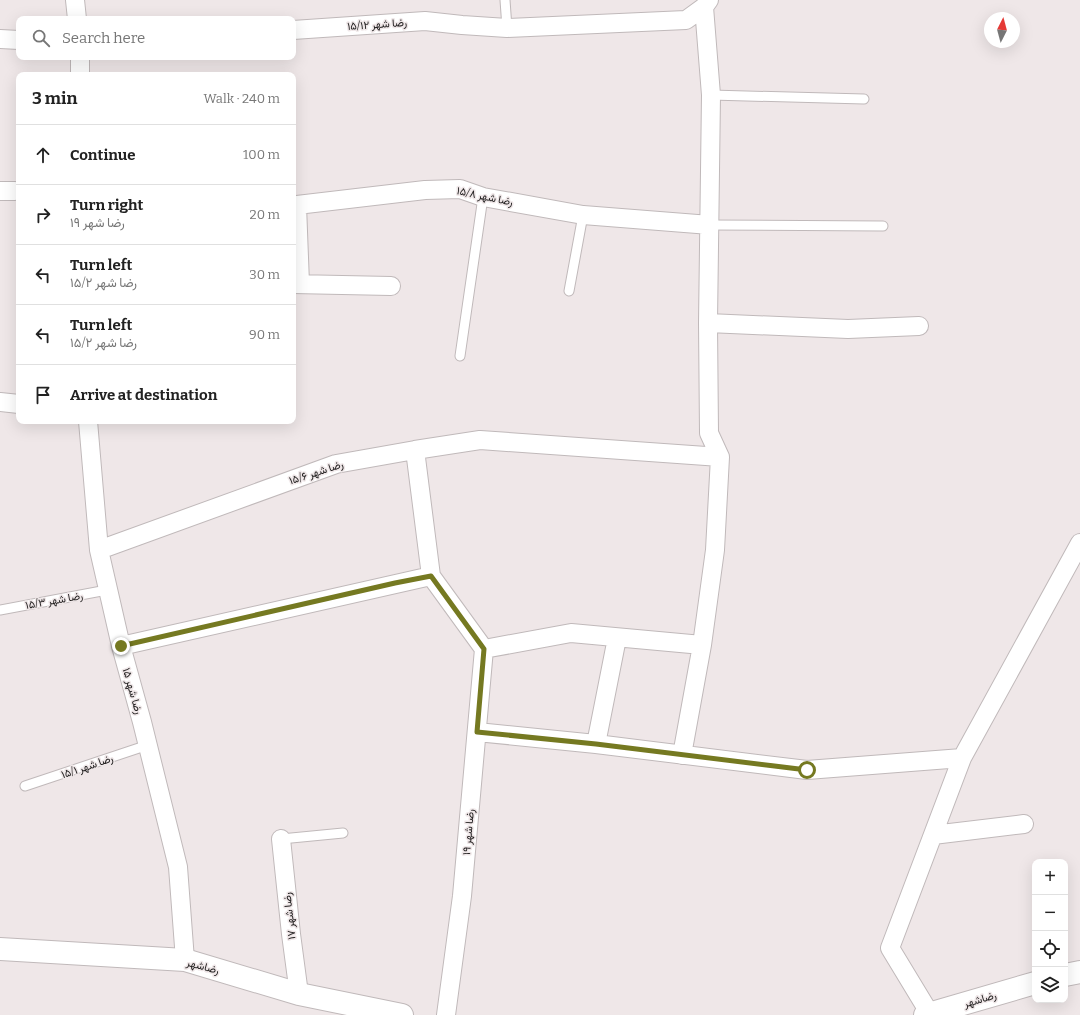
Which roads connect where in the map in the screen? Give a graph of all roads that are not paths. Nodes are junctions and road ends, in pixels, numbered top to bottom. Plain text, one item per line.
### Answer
1 (75, 0) edge
2 (505, 0) edge
3 (707, 3) edge
4 (77, 16) edge
5 (507, 28) junction
6 (296, 30) edge
7 (0, 39) edge
8 (16, 40) edge
9 (80, 60) edge
10 (80, 72) edge
11 (712, 95) junction
12 (864, 99) dead end
13 (484, 197) junction
14 (583, 215) junction
15 (710, 224) junction
16 (883, 226) dead end
17 (297, 284) edge
18 (391, 286) dead end
19 (568, 291) dead end
20 (708, 323) junction
21 (919, 326) dead end
22 (460, 356) dead end
23 (0, 402) edge
24 (16, 404) edge
25 (88, 424) edge
26 (415, 450) junction
27 (720, 457) junction
28 (1080, 543) edge
29 (99, 550) junction
30 (431, 576) junction
31 (108, 590) junction
32 (0, 610) edge
33 (617, 638) junction
34 (702, 645) junction
35 (121, 646) junction
36 (484, 649) junction
37 (477, 732) junction
38 (596, 744) junction
39 (148, 745) junction
40 (682, 755) junction
41 (962, 758) junction
42 (25, 786) dead end
43 (1024, 824) dead end
44 (343, 833) dead end
45 (933, 835) junction
46 (281, 839) joint
47 (0, 949) edge
48 (185, 960) junction
49 (1080, 972) edge
50 (1068, 974) edge
51 (1032, 984) edge
52 (298, 994) junction
53 (928, 1014) edge
54 (402, 1015) edge
55 (446, 1015) edge

1 - 4 street
2 - 5 lane
3 - 5 street, رضا شهر ۱۵/۱۲
3 - 11 street
5 - 6 street, رضا شهر ۱۵/۱۲
7 - 8 street
9 - 10 street
11 - 12 lane
11 - 15 street
13 - 14 street, رضا شهر ۱۵/۸
13 - 17 street, رضا شهر ۱۵/۸
13 - 22 lane
14 - 15 street, رضا شهر ۱۵/۸
14 - 19 lane
15 - 16 lane
15 - 20 street
17 - 18 street
20 - 21 street
20 - 27 street
23 - 24 street
25 - 29 street, رضا شهر ۱۵
26 - 27 street, رضا شهر ۱۵/۶
26 - 29 street, رضا شهر ۱۵/۶
26 - 30 street
27 - 34 street
28 - 41 street
29 - 31 street, رضا شهر ۱۵
30 - 35 street
30 - 36 street
31 - 32 lane, رضا شهر ۱۵/۳
31 - 35 street, رضا شهر ۱۵
33 - 34 street
33 - 36 street
33 - 38 street
34 - 40 street
35 - 39 street, رضا شهر ۱۵
36 - 37 street, رضا شهر ۱۹
37 - 38 street
37 - 55 street, رضا شهر ۱۹
38 - 40 street
39 - 42 lane, رضا شهر ۱۵/۱
39 - 48 street, رضا شهر ۱۵
40 - 41 street
41 - 45 street
43 - 45 street
44 - 46 lane
45 - 53 street
46 - 52 street, رضا شهر ۱۷
47 - 48 street, رضاشهر
48 - 52 street, رضاشهر
49 - 50 street
51 - 53 street, رضاشهر
52 - 54 street, رضاشهر

